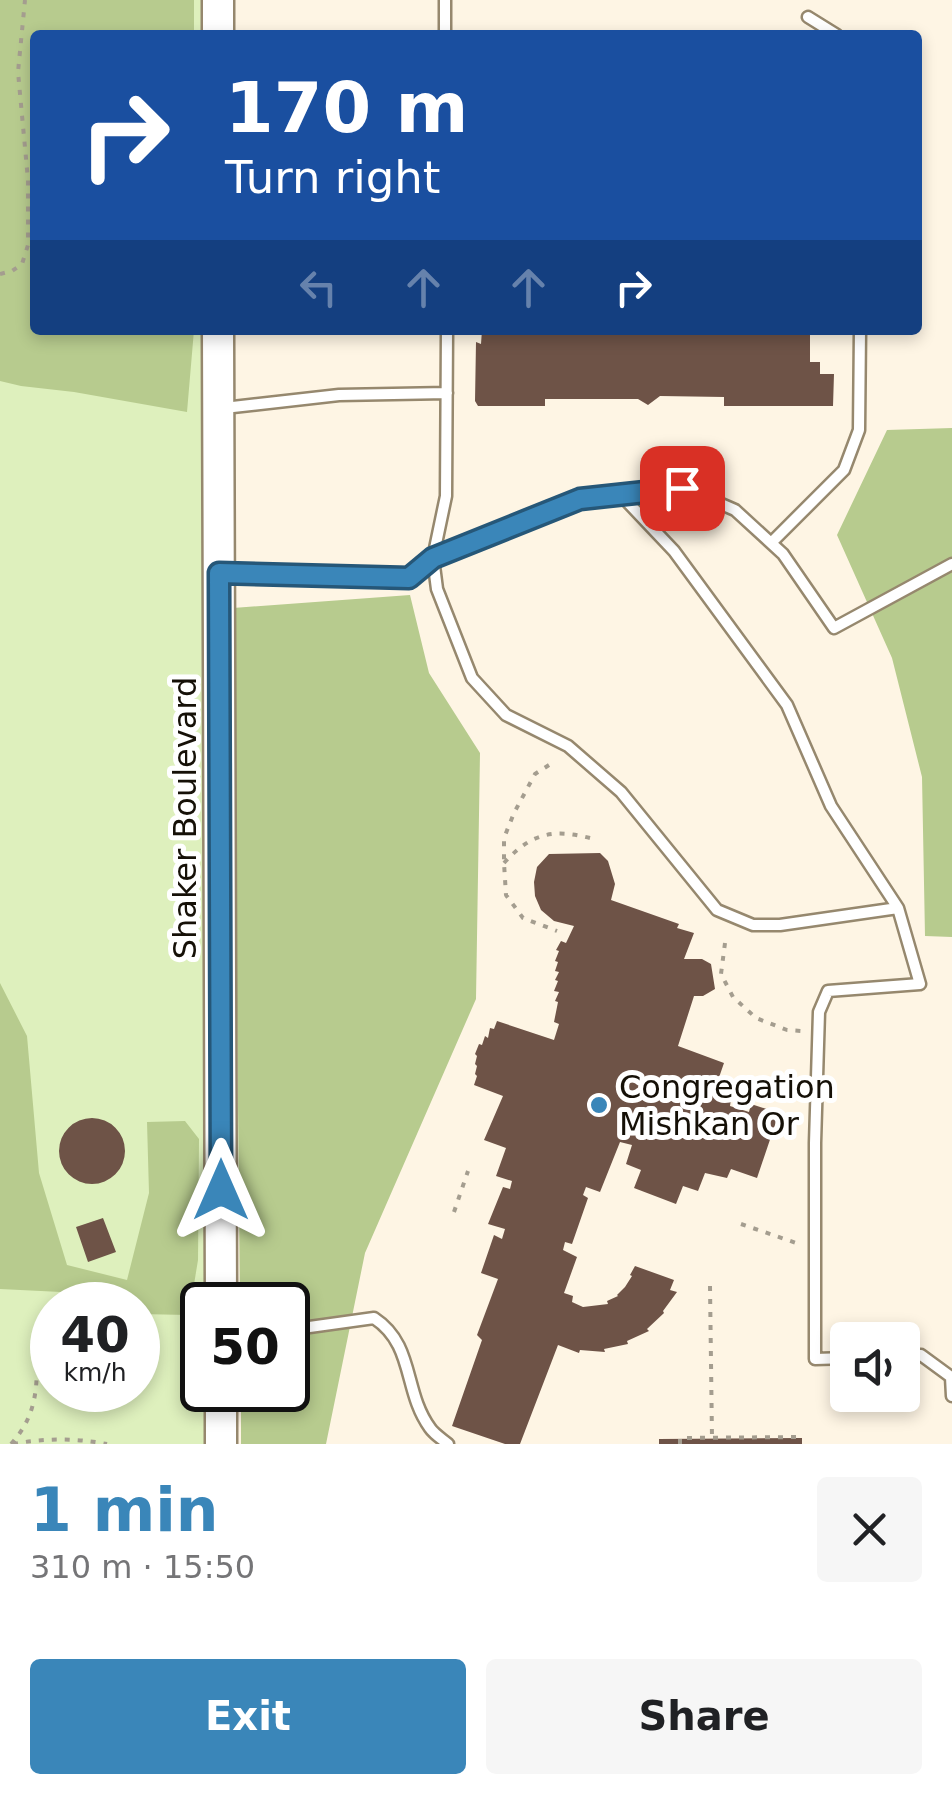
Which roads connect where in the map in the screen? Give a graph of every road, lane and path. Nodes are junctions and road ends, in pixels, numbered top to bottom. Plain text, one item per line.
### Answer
1 (25, 0) edge
2 (218, 0) edge
3 (445, 0) edge
4 (808, 17) dead end
5 (445, 29) edge
6 (218, 30) edge
7 (829, 30) edge
8 (0, 274) edge
9 (218, 335) edge
10 (446, 335) edge
11 (860, 335) edge
12 (447, 393) junction
13 (218, 409) junction
14 (620, 494) junction
15 (771, 543) junction
16 (433, 558) junction
17 (952, 564) edge
18 (219, 573) junction
19 (549, 764) dead end
20 (597, 840) dead end
21 (504, 863) junction
22 (898, 908) junction
23 (558, 931) dead end
24 (725, 942) dead end
25 (807, 1032) dead end
26 (468, 1171) dead end
27 (454, 1212) dead end
28 (741, 1224) dead end
29 (803, 1246) dead end
30 (221, 1282) edge
31 (710, 1286) dead end
32 (310, 1327) edge
33 (920, 1355) edge
34 (830, 1358) edge
35 (952, 1396) edge
36 (32, 1412) edge
37 (221, 1412) edge
38 (799, 1437) dead end
39 (712, 1438) junction
40 (11, 1444) edge
41 (107, 1444) edge
42 (222, 1444) edge
43 (448, 1444) edge
44 (680, 1444) edge

1 - 8 path
2 - 6 main road
3 - 5 lane
4 - 7 lane
9 - 13 main road, Shaker Boulevard
10 - 12 lane
11 - 15 lane
12 - 13 lane
12 - 16 lane
13 - 18 main road, Shaker Boulevard
14 - 15 lane
14 - 16 lane
14 - 22 lane
15 - 17 lane
16 - 18 lane
16 - 22 lane
18 - 30 main road, Shaker Boulevard
19 - 21 path
20 - 21 path
21 - 23 path
22 - 34 lane
24 - 25 path
26 - 27 path
28 - 29 path
31 - 39 path
32 - 43 lane
33 - 35 lane
36 - 40 path
37 - 42 main road
38 - 39 path
39 - 44 path
40 - 41 path

